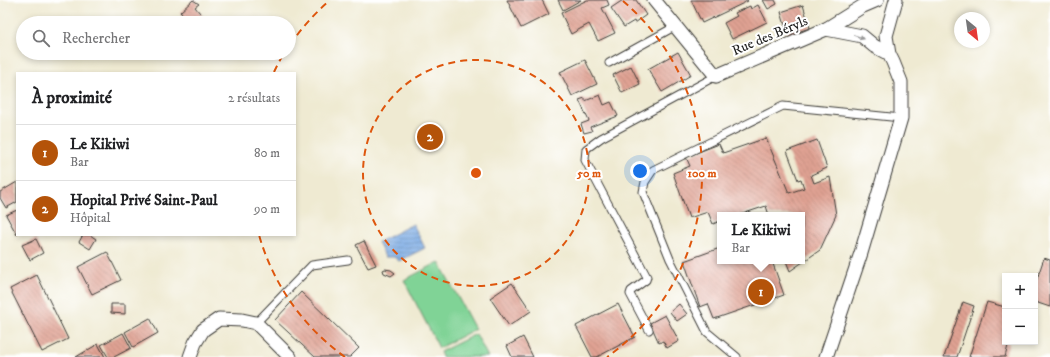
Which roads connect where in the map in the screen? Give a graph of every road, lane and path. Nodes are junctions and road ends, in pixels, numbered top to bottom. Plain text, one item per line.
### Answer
1 (654, 0) edge
2 (877, 0) edge
3 (896, 0) edge
4 (861, 3) edge
5 (674, 26) junction
6 (826, 29) junction
7 (889, 54) junction
8 (609, 63) dead end
9 (716, 76) junction
10 (901, 118) junction
11 (348, 260) dead end
12 (256, 323) junction
13 (649, 330) dead end
14 (190, 357) edge
15 (290, 357) edge
16 (737, 357) edge
17 (826, 357) edge

1 - 5 street
2 - 4 street, Rue des Béryls
3 - 7 street
4 - 6 street, Rue des Béryls
5 - 8 lane
5 - 9 street
6 -> 7 street
6 - 9 street, Rue des Béryls
7 - 10 street
9 - 13 lane
10 - 16 lane
10 - 17 street
11 - 12 lane
12 - 14 street
12 - 15 street

